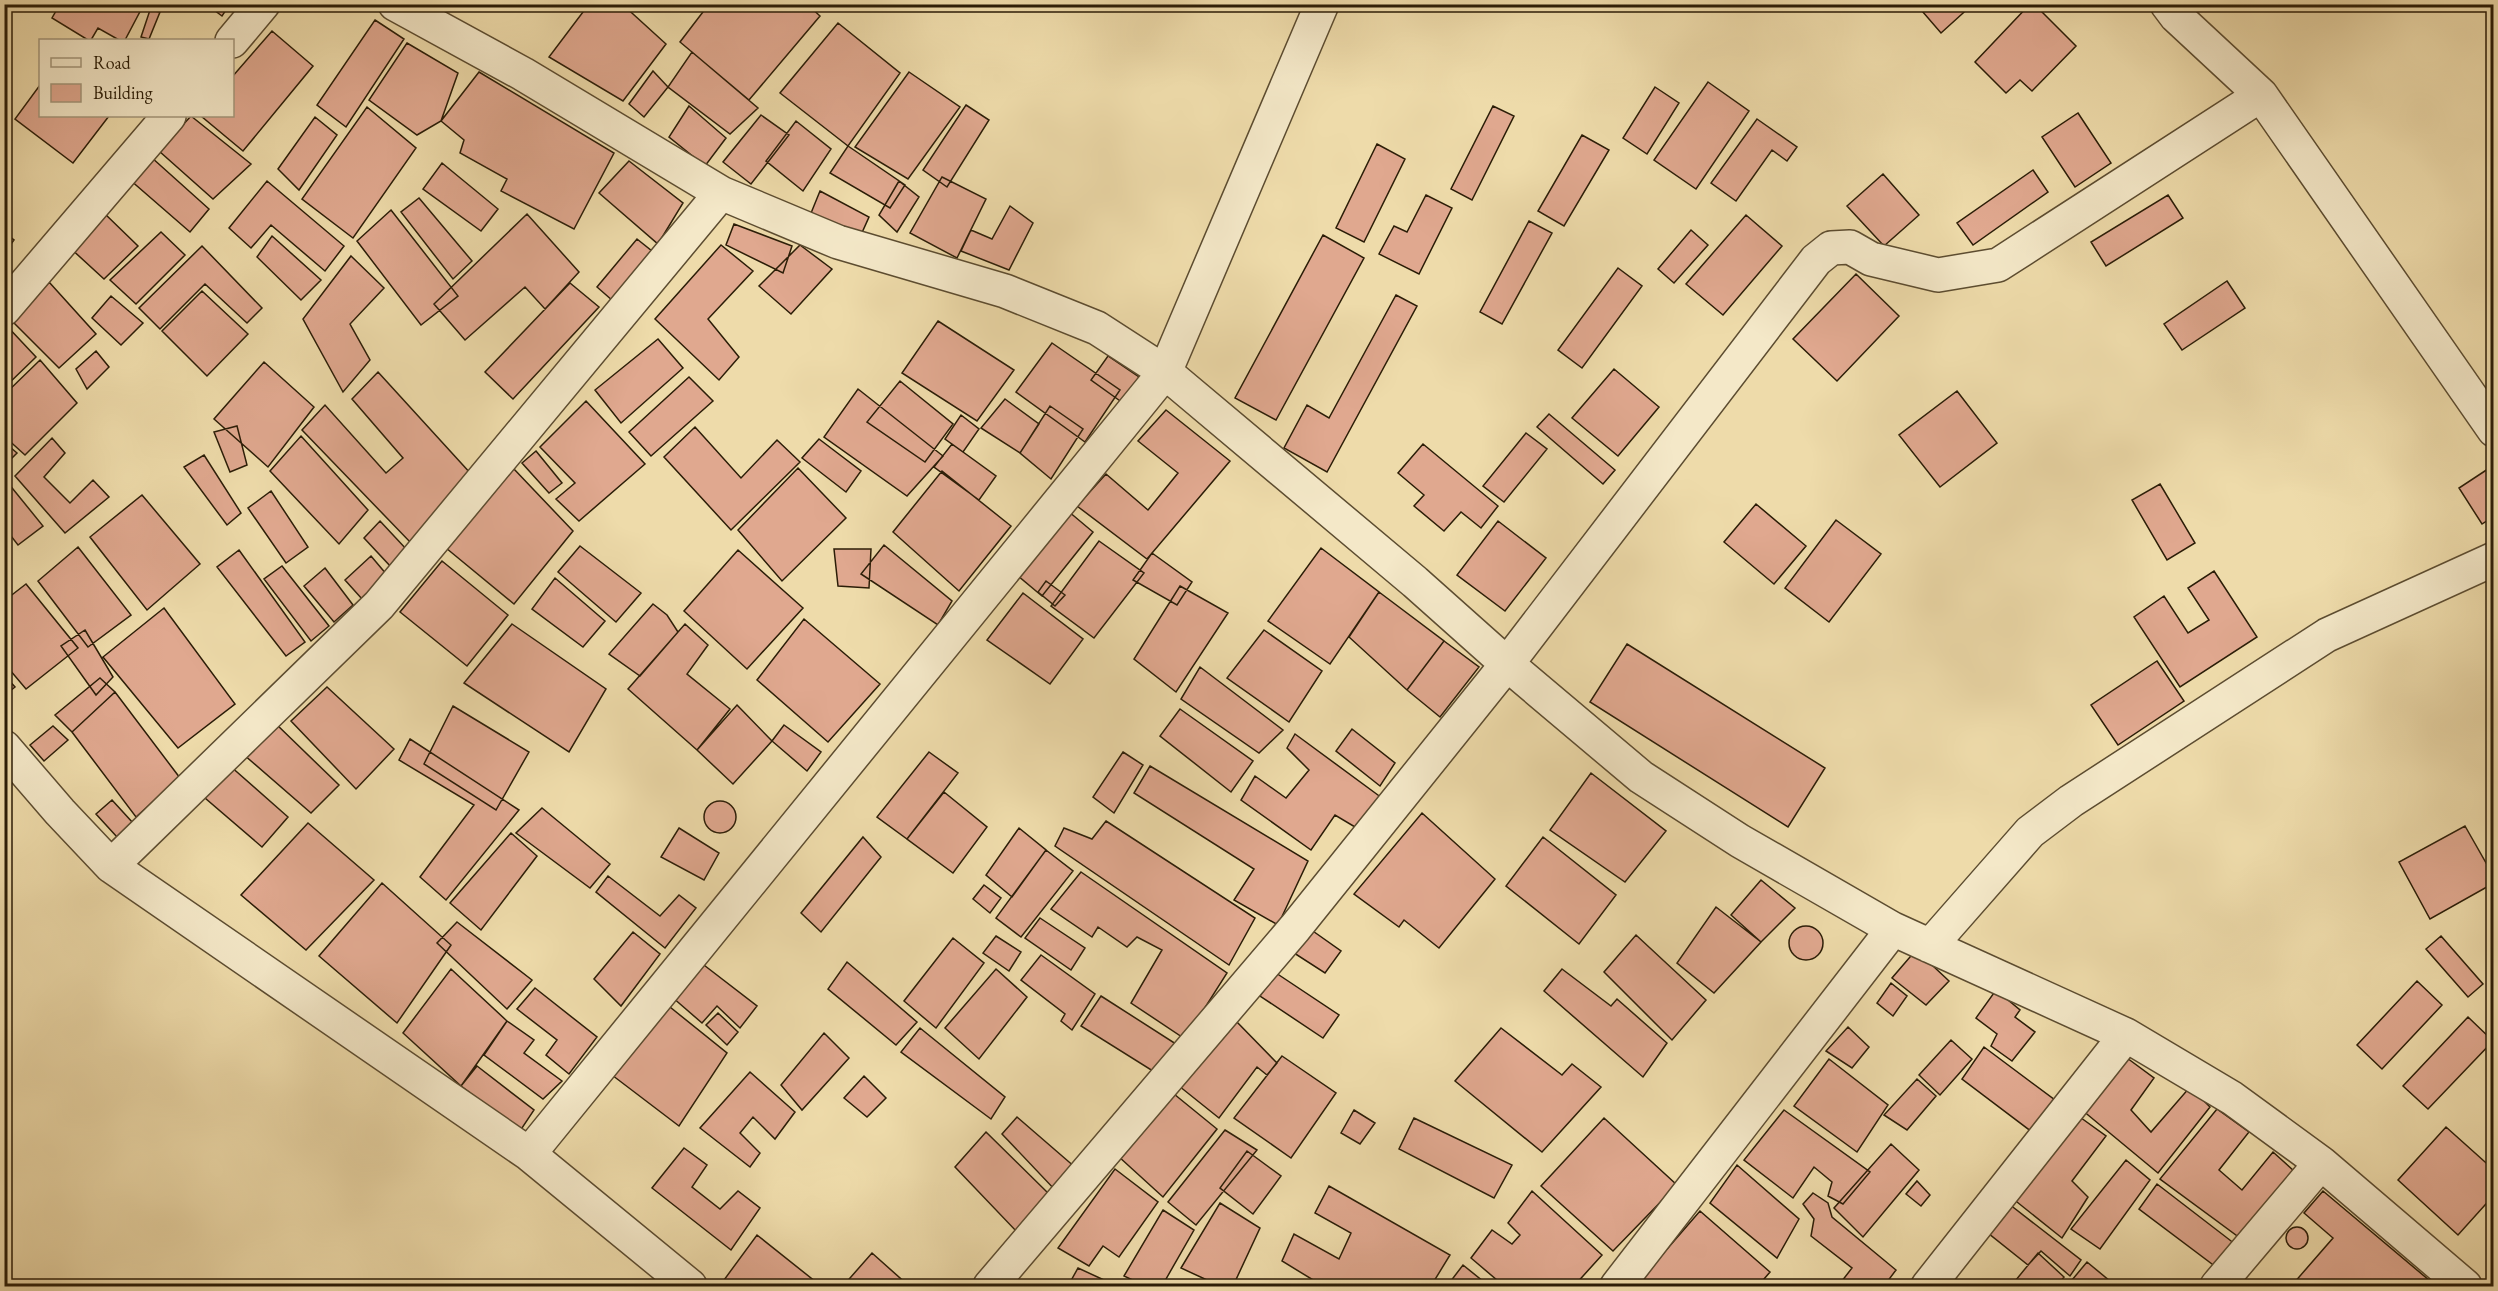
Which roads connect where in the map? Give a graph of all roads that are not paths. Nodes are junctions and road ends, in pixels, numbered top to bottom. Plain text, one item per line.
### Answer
1 (263, 4) edge
2 (395, 4) edge
3 (1322, 4) edge
4 (2167, 4) edge
5 (234, 39) edge
6 (2261, 95) junction
7 (168, 117) edge
8 (721, 193) junction
9 (4, 309) edge
10 (1165, 372) junction
11 (2493, 430) edge
12 (2493, 559) edge
13 (1507, 664) junction
14 (4, 747) edge
15 (111, 866) junction
16 (1893, 929) junction
17 (1930, 946) junction
18 (2126, 1035) junction
19 (529, 1154) junction
20 (2321, 1163) junction
21 (690, 1287) edge
22 (990, 1287) edge
23 (1617, 1287) edge
24 (1928, 1287) edge
25 (2217, 1287) edge
26 (2465, 1287) edge

1 - 5 street
2 - 8 street
3 - 10 street
4 - 6 street
6 - 11 street
6 - 13 street
7 - 9 street
8 - 10 street
8 - 15 street
10 - 13 street
10 - 19 street
12 - 17 street
13 - 16 street
13 - 22 street
14 - 15 street
15 - 19 street
16 - 17 street
16 - 23 street
17 - 18 street
18 - 20 street
18 - 24 street
19 - 21 street
20 - 25 street
20 - 26 street

